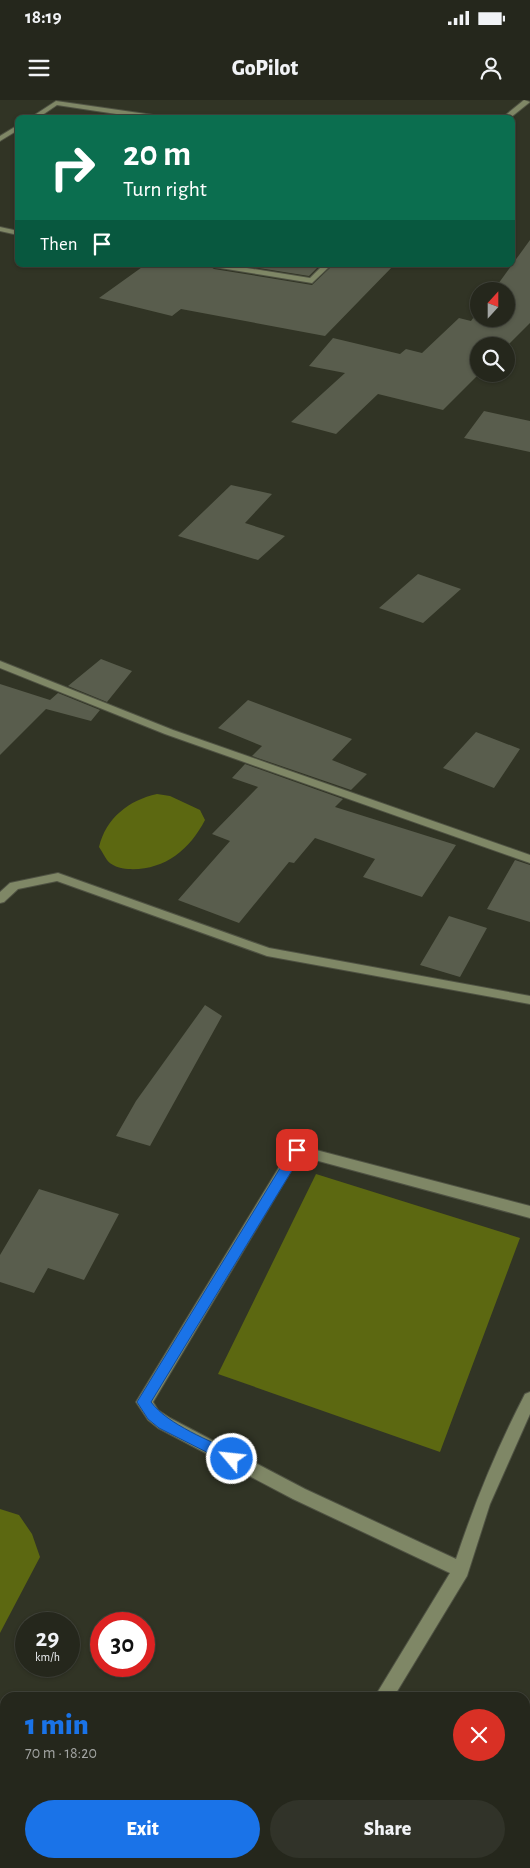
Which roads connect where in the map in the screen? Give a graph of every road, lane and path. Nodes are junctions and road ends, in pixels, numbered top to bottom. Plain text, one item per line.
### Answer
1 (528, 100) edge
2 (37, 115) edge
3 (140, 115) edge
4 (508, 115) edge
5 (15, 129) edge
6 (0, 139) edge
7 (0, 229) edge
8 (15, 232) edge
9 (226, 267) edge
10 (325, 267) edge
11 (0, 664) edge
12 (530, 859) edge
13 (0, 899) edge
14 (530, 1000) edge
15 (530, 1212) edge
16 (530, 1399) edge
17 (461, 1570) junction
18 (386, 1692) edge

1 - 4 street
2 - 3 street
5 - 6 street
7 - 8 street
9 - 10 street
11 - 12 street
13 - 14 street
15 - 17 street
16 - 17 street
17 - 18 street

